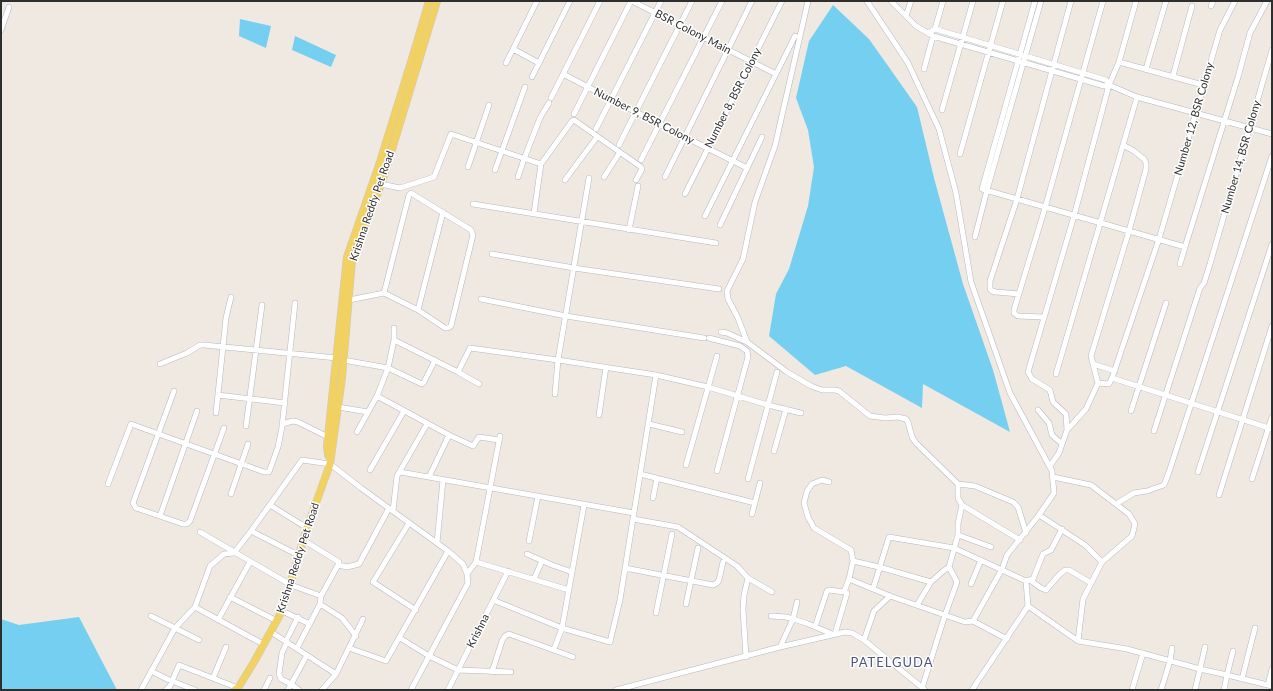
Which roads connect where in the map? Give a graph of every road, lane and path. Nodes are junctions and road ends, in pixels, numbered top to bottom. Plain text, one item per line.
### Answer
1 (429, 1) edge
2 (437, 1) edge
3 (537, 1) edge
4 (570, 1) edge
5 (600, 1) edge
6 (631, 1) edge
7 (661, 1) edge
8 (692, 1) edge
9 (722, 1) edge
10 (752, 1) edge
11 (782, 1) edge
12 (808, 1) edge
13 (867, 1) edge
14 (891, 1) edge
15 (911, 1) edge
16 (943, 1) edge
17 (973, 1) edge
18 (1004, 1) edge
19 (1035, 1) edge
20 (1041, 1) edge
21 (1071, 1) edge
22 (1103, 1) edge
23 (1136, 1) edge
24 (1166, 1) edge
25 (1235, 1) edge
26 (1267, 1) edge
27 (1192, 6) dead end
28 (9, 7) dead end
29 (655, 13) junction
30 (906, 16) junction
31 (679, 25) junction
32 (935, 29) junction
33 (1, 30) edge
34 (928, 33) junction
35 (795, 36) dead end
36 (933, 36) junction
37 (703, 38) junction
38 (963, 38) junction
39 (961, 44) junction
40 (991, 46) junction
41 (513, 49) junction
42 (728, 50) junction
43 (1272, 50) edge
44 (989, 53) junction
45 (1020, 55) junction
46 (1025, 56) junction
47 (1018, 61) junction
48 (539, 62) junction
49 (751, 62) junction
50 (1119, 62) junction
51 (506, 63) dead end
52 (1024, 63) junction
53 (1054, 65) junction
54 (1146, 69) junction
55 (924, 70) dead end
56 (1052, 71) junction
57 (1083, 73) junction
58 (563, 74) junction
59 (776, 74) junction
60 (1173, 76) junction
61 (532, 77) dead end
62 (1081, 80) junction
63 (1109, 85) junction
64 (1203, 85) junction
65 (525, 87) dead end
66 (587, 87) junction
67 (1137, 97) junction
68 (610, 99) junction
69 (489, 105) dead end
70 (942, 110) dead end
71 (634, 112) junction
72 (1195, 112) junction
73 (574, 114) dead end
74 (1224, 120) junction
75 (659, 124) junction
76 (1249, 128) junction
77 (596, 129) dead end
78 (1272, 134) edge
79 (597, 136) junction
80 (684, 137) junction
81 (762, 137) dead end
82 (476, 142) junction
83 (619, 145) dead end
84 (1123, 145) junction
85 (708, 149) junction
86 (502, 151) junction
87 (620, 152) junction
88 (960, 154) dead end
89 (1272, 156) edge
90 (524, 158) junction
91 (641, 160) dead end
92 (732, 161) junction
93 (541, 164) junction
94 (468, 167) dead end
95 (747, 168) junction
96 (495, 170) dead end
97 (518, 177) dead end
98 (604, 177) dead end
99 (665, 177) dead end
100 (589, 178) dead end
101 (565, 180) dead end
102 (636, 180) dead end
103 (381, 184) junction
104 (638, 186) dead end
105 (986, 190) junction
106 (685, 194) dead end
107 (1017, 199) junction
108 (473, 204) dead end
109 (1045, 208) junction
110 (443, 212) junction
111 (534, 213) junction
112 (705, 216) dead end
113 (1074, 216) junction
114 (581, 222) junction
115 (1100, 223) junction
116 (720, 225) dead end
117 (629, 230) junction
118 (1129, 231) junction
119 (975, 237) dead end
120 (1159, 239) junction
121 (716, 243) dead end
122 (1272, 244) edge
123 (1185, 247) junction
124 (492, 254) dead end
125 (1180, 264) dead end
126 (574, 268) junction
127 (718, 289) dead end
128 (384, 293) junction
129 (1019, 294) junction
130 (231, 297) dead end
131 (481, 299) dead end
132 (349, 300) junction
133 (295, 303) dead end
134 (1166, 303) dead end
135 (262, 305) dead end
136 (418, 310) junction
137 (566, 316) junction
138 (1043, 317) junction
139 (1272, 326) edge
140 (394, 328) dead end
141 (721, 332) dead end
142 (394, 340) junction
143 (748, 342) junction
144 (223, 346) junction
145 (257, 350) junction
146 (290, 353) junction
147 (716, 356) dead end
148 (340, 359) junction
149 (435, 360) junction
150 (558, 360) junction
151 (160, 364) dead end
152 (1093, 364) junction
153 (606, 367) junction
154 (388, 368) junction
155 (1114, 371) junction
156 (458, 372) junction
157 (777, 372) dead end
158 (1056, 374) dead end
159 (656, 375) junction
160 (1112, 378) junction
161 (479, 384) dead end
162 (1098, 384) junction
163 (1138, 386) junction
164 (708, 387) junction
165 (174, 391) dead end
166 (555, 394) dead end
167 (1166, 394) junction
168 (218, 395) junction
169 (377, 396) junction
170 (737, 396) junction
171 (250, 398) junction
172 (285, 403) junction
173 (1191, 403) junction
174 (768, 405) junction
175 (338, 407) junction
176 (786, 409) junction
177 (1038, 410) dead end
178 (197, 411) dead end
179 (1131, 411) dead end
180 (368, 412) junction
181 (404, 412) junction
182 (1218, 412) junction
183 (216, 413) dead end
184 (801, 413) dead end
185 (599, 415) dead end
186 (1272, 417) edge
187 (1242, 420) junction
188 (282, 424) junction
189 (427, 424) junction
190 (649, 424) junction
191 (246, 426) dead end
192 (224, 428) dead end
193 (1270, 429) edge
194 (1067, 430) junction
195 (1154, 431) dead end
196 (357, 432) dead end
197 (682, 432) dead end
198 (158, 433) junction
199 (449, 435) junction
200 (328, 437) junction
201 (185, 444) junction
202 (248, 444) dead end
203 (1062, 444) junction
204 (774, 451) dead end
205 (214, 454) junction
206 (241, 464) junction
207 (330, 464) junction
208 (686, 466) dead end
209 (1050, 466) junction
210 (370, 470) dead end
211 (717, 471) dead end
212 (400, 472) junction
213 (1198, 472) dead end
214 (640, 474) junction
215 (429, 477) junction
216 (1053, 477) junction
217 (657, 478) junction
218 (748, 479) dead end
219 (1252, 479) dead end
220 (443, 480) junction
221 (829, 482) dead end
222 (760, 483) dead end
223 (108, 484) dead end
224 (958, 484) junction
225 (490, 488) junction
226 (231, 494) dead end
227 (1219, 495) dead end
228 (538, 496) junction
229 (653, 498) dead end
230 (755, 503) junction
231 (584, 504) junction
232 (1116, 504) junction
233 (270, 505) junction
234 (962, 505) junction
235 (391, 510) junction
236 (634, 513) junction
237 (752, 514) dead end
238 (1039, 515) junction
239 (160, 516) junction
240 (633, 519) junction
241 (409, 523) junction
242 (306, 528) junction
243 (1062, 530) junction
244 (251, 531) junction
245 (200, 532) dead end
246 (1026, 533) junction
247 (672, 534) dead end
248 (958, 535) junction
249 (303, 540) junction
250 (1020, 540) junction
251 (529, 541) dead end
252 (437, 543) junction
253 (991, 547) dead end
254 (698, 548) dead end
255 (954, 548) junction
256 (448, 552) junction
257 (234, 553) junction
258 (527, 554) dead end
259 (298, 555) junction
260 (981, 560) junction
261 (542, 561) junction
262 (853, 561) junction
263 (250, 562) junction
264 (476, 562) junction
265 (723, 562) dead end
266 (1102, 562) junction
267 (338, 565) junction
268 (879, 567) junction
269 (950, 567) junction
270 (625, 568) junction
271 (1002, 569) junction
272 (508, 571) junction
273 (572, 572) junction
274 (467, 574) junction
275 (664, 575) junction
276 (748, 578) junction
277 (534, 579) junction
278 (849, 579) junction
279 (691, 580) junction
280 (1028, 580) junction
281 (931, 582) junction
282 (1091, 583) junction
283 (971, 584) dead end
284 (291, 585) junction
285 (873, 589) junction
286 (569, 590) junction
287 (772, 592) dead end
288 (844, 592) junction
289 (322, 596) junction
290 (890, 596) junction
291 (230, 597) junction
292 (493, 600) junction
293 (797, 602) dead end
294 (320, 604) junction
295 (686, 604) dead end
296 (917, 605) junction
297 (1028, 606) junction
298 (195, 607) junction
299 (416, 610) junction
300 (282, 611) junction
301 (656, 613) dead end
302 (945, 615) junction
303 (151, 616) dead end
304 (771, 616) dead end
305 (298, 617) junction
306 (363, 619) dead end
307 (793, 619) junction
308 (218, 620) junction
309 (277, 621) junction
310 (973, 621) junction
311 (310, 624) junction
312 (815, 627) junction
313 (175, 628) junction
314 (562, 628) junction
315 (1254, 628) dead end
316 (271, 632) junction
317 (834, 634) junction
318 (356, 636) junction
319 (400, 638) junction
320 (1007, 638) junction
321 (199, 640) dead end
322 (864, 640) junction
323 (1078, 641) junction
324 (286, 642) junction
325 (263, 644) junction
326 (226, 647) dead end
327 (780, 647) junction
328 (1204, 647) dead end
329 (297, 648) junction
330 (349, 648) junction
331 (1172, 648) dead end
332 (554, 650) junction
333 (1233, 651) dead end
334 (1142, 653) junction
335 (307, 655) junction
336 (429, 656) junction
337 (573, 657) dead end
338 (746, 657) junction
339 (1170, 660) junction
340 (1200, 669) junction
341 (1272, 669) edge
342 (151, 670) junction
343 (458, 670) junction
344 (492, 672) junction
345 (511, 672) dead end
346 (336, 674) junction
347 (1226, 675) junction
348 (213, 678) junction
349 (270, 678) dead end
350 (1242, 679) junction
351 (173, 681) junction
352 (291, 684) junction
353 (1270, 686) edge
354 (237, 689) edge
355 (923, 689) edge
356 (141, 690) edge
357 (166, 690) edge
358 (195, 690) edge
359 (264, 690) edge
360 (288, 690) edge
361 (299, 690) edge
362 (322, 690) edge
363 (411, 690) edge
364 (448, 690) edge
365 (616, 690) edge
366 (972, 690) edge
367 (1132, 690) edge
368 (1162, 690) edge
369 (1196, 690) edge
370 (1224, 690) edge

1 - 148 main road, Krishna Reddy Pet Road
2 - 103 main road, Krishna Reddy Pet Road
3 - 41 street
4 - 48 street
5 - 58 street
6 - 29 street, BSR Colony Main
6 - 66 street
7 - 29 street
8 - 31 street
9 - 37 street
10 - 42 street
11 - 49 street, Number 8, BSR Colony
12 - 143 street
13 - 209 street
14 - 30 street
15 - 30 street
16 - 32 street
17 - 38 street
18 - 40 street
19 - 45 street
20 - 46 street
21 - 53 street
22 - 57 street
23 - 50 street
24 - 54 street
25 - 64 street, Number 12, BSR Colony
26 - 74 street
27 - 60 street
28 - 33 street
29 - 31 street, BSR Colony Main
29 - 68 street
30 - 34 street
31 - 37 street, BSR Colony Main
31 - 71 street
32 - 34 street
32 - 38 street
34 - 36 street
35 - 59 street
36 - 39 street
36 - 55 street
37 - 42 street, BSR Colony Main
37 - 75 street
38 - 39 street
38 - 40 street
39 - 44 street
39 - 70 street
40 - 44 street
40 - 45 street
41 - 48 street
41 - 51 street
42 - 49 street, BSR Colony Main
42 - 80 street
43 - 76 street, Number 14, BSR Colony
44 - 47 street
44 - 88 street
45 - 46 street
45 - 47 street
46 - 52 street
46 - 53 street
47 - 52 street
47 - 105 street
48 - 61 street
49 - 59 street, BSR Colony Main
49 - 85 street, Number 8, BSR Colony
50 - 54 street
50 - 63 street
52 - 56 street
52 - 105 street
53 - 56 street
53 - 57 street
54 - 60 street
56 - 62 street
56 - 107 street
57 - 62 street
57 - 63 street
58 - 66 street, Number 9, BSR Colony
58 - 90 street
59 - 92 street
60 - 64 street
62 - 63 street
62 - 109 street
63 - 67 street
63 - 113 street
64 - 72 street, Number 12, BSR Colony
65 - 86 street
66 - 68 street, Number 9, BSR Colony
66 - 73 street
67 - 72 street
67 - 84 street
68 - 71 street, Number 9, BSR Colony
68 - 77 street
69 - 82 street
71 - 75 street, Number 9, BSR Colony
71 - 83 street
72 - 74 street
72 - 120 street, Number 12, BSR Colony
74 - 76 street
74 - 123 street
75 - 80 street, Number 9, BSR Colony
75 - 91 street
76 - 78 street
76 - 167 street, Number 14, BSR Colony
79 - 87 street
79 - 93 street
79 - 101 street
80 - 85 street, Number 9, BSR Colony
80 - 99 street
81 - 95 street
82 - 86 street
82 - 94 street
82 - 103 street
84 - 115 street
84 - 118 street
85 - 92 street, Number 9, BSR Colony
85 - 106 street, Number 8, BSR Colony
86 - 90 street
86 - 96 street
87 - 98 street
87 - 102 street
89 - 173 street
90 - 93 street
90 - 97 street
92 - 95 street, Number 9, BSR Colony
92 - 112 street
93 - 111 street
95 - 116 street
100 - 114 street
103 - 132 main road, Krishna Reddy Pet Road
104 - 117 street
105 - 107 street
105 - 119 street
107 - 109 street
107 - 129 street
108 - 111 street
109 - 113 street
109 - 129 street
110 - 128 street
110 - 136 street
110 - 136 street
111 - 114 street
113 - 115 street
113 - 138 street
114 - 117 street
114 - 126 street
115 - 118 street
115 - 158 street
117 - 121 street
118 - 120 street
118 - 152 street
120 - 123 street
120 - 155 street, Number 12, BSR Colony
122 - 182 street
123 - 125 street
124 - 126 street
126 - 127 street
126 - 137 street
128 - 132 street
128 - 136 street
129 - 138 street
130 - 144 street
131 - 137 street
132 - 148 main road, Krishna Reddy Pet Road
133 - 146 street
134 - 163 street
135 - 145 street
137 - 150 street
137 - 170 street
138 - 194 street
139 - 187 street
140 - 142 street
141 - 143 street
142 - 149 street
142 - 154 street
143 - 224 street
144 - 145 street
144 - 151 street
144 - 168 street
145 - 146 street
145 - 171 street
146 - 148 street
146 - 172 street
147 - 164 street
148 - 154 street
148 - 175 main road, Krishna Reddy Pet Road
148 - 200 main road, Krishna Reddy Pet Road
149 - 154 street
149 - 156 street
150 - 153 street
150 - 156 street
150 - 166 street
152 - 155 street
152 - 162 street
153 - 159 street
153 - 185 street
154 - 169 street
155 - 160 street, Number 12, BSR Colony
156 - 161 street
157 - 174 street
159 - 164 street
159 - 190 street
160 - 162 street
160 - 163 street
162 - 194 street
163 - 167 street
163 - 179 street
164 - 170 street
164 - 208 street
165 - 198 street
167 - 173 street
167 - 195 street, Number 14, BSR Colony
168 - 171 street
168 - 183 street
169 - 180 street
169 - 181 street
170 - 174 street
170 - 211 street
171 - 172 street
171 - 191 street
172 - 188 street
173 - 182 street
173 - 232 street
174 - 176 street
174 - 218 street
175 - 180 street
175 - 207 main road, Krishna Reddy Pet Road
176 - 184 street
176 - 204 street
177 - 203 street
178 - 201 street
180 - 196 street
181 - 189 street
181 - 210 street
182 - 187 street
182 - 213 street
186 - 193 street
187 - 193 street
187 - 227 street
188 - 200 street
188 - 206 street
189 - 199 street
189 - 212 street
190 - 197 street
190 - 214 street
192 - 205 street
193 - 219 street
194 - 203 street
198 - 201 street
198 - 223 street
198 - 239 street
199 - 215 street
199 - 225 street
200 - 207 main road, Krishna Reddy Pet Road
201 - 205 street
201 - 239 street
202 - 206 street
203 - 209 street
205 - 206 street
205 - 239 street
206 - 226 street
207 - 233 street
207 - 235 street
207 - 242 main road, Krishna Reddy Pet Road
209 - 216 street
212 - 215 street
212 - 235 street
214 - 217 street
214 - 236 street
215 - 220 street
216 - 232 street
216 - 238 street
217 - 229 street
217 - 230 street
220 - 225 street
220 - 252 street
221 - 262 street
222 - 230 street
224 - 234 street
224 - 246 street
225 - 228 street
225 - 264 street
228 - 231 street
228 - 251 street
230 - 237 street
231 - 236 street
231 - 273 street
232 - 266 street
233 - 242 street
233 - 244 street
234 - 248 street
234 - 250 street
235 - 241 street
235 - 267 street
236 - 240 street
238 - 243 street
238 - 246 street
240 - 270 street
240 - 276 street
241 - 252 street
241 - 299 street
242 - 249 main road, Krishna Reddy Pet Road
243 - 266 street
243 - 280 street
244 - 257 street
244 - 259 street
245 - 257 street
246 - 250 street
247 - 275 street
248 - 253 street
248 - 255 street
249 - 259 main road, Krishna Reddy Pet Road
249 - 267 street
250 - 271 street
252 - 256 street
254 - 279 street
255 - 260 street
255 - 268 street
255 - 269 street
256 - 274 street
256 - 299 street
257 - 263 street
257 - 298 street
258 - 261 street
259 - 284 main road, Krishna Reddy Pet Road
260 - 271 street
260 - 283 street
261 - 273 street
261 - 277 street
262 - 268 street
262 - 278 street
263 - 284 street
263 - 291 street
264 - 272 street
264 - 274 street
265 - 279 street
266 - 282 street
267 - 289 street
268 - 281 street
268 - 285 street
269 - 281 street
269 - 302 street
270 - 275 street
270 - 314 street
271 - 280 street
271 - 310 street
272 - 277 street
272 - 292 street, Krishna
273 - 286 street
274 - 336 street
275 - 279 street
275 - 301 street
276 - 287 street
276 - 338 street
277 - 286 street
278 - 285 street
278 - 288 street
279 - 295 street
280 - 282 street
280 - 297 street
281 - 296 street
282 - 323 street
284 - 289 street
284 - 300 main road, Krishna Reddy Pet Road
285 - 290 street
286 - 314 street
288 - 312 street
288 - 317 street
289 - 294 street
290 - 296 street
290 - 322 street
291 - 308 street
291 - 309 street
292 - 314 street
292 - 343 street, Krishna
293 - 307 street
294 - 311 street
294 - 318 street
296 - 302 street
297 - 320 street
297 - 323 street
298 - 308 street
298 - 313 street
299 - 319 street
300 - 305 street
300 - 309 main road, Krishna Reddy Pet Road
302 - 310 street
302 - 355 street
303 - 313 street
304 - 307 street
305 - 311 street
305 - 324 street
306 - 318 street
307 - 312 street
307 - 327 street
308 - 325 street
309 - 316 main road, Krishna Reddy Pet Road
310 - 320 street
311 - 329 street
312 - 317 street
313 - 321 street
313 - 342 street
314 - 332 street
315 - 350 street
316 - 324 street
316 - 325 main road, Krishna Reddy Pet Road
317 - 322 street
317 - 327 street
318 - 330 street
319 - 330 street
319 - 336 street
320 - 366 street
322 - 355 street
323 - 334 street
324 - 329 street
324 - 352 street
325 - 354 main road, Krishna Reddy Pet Road
326 - 348 street
327 - 338 street
328 - 340 street
329 - 335 street
330 - 346 street
331 - 339 street
332 - 337 street
332 - 344 street
333 - 347 street
334 - 339 street
334 - 367 street
335 - 346 street
335 - 352 street
336 - 343 street
336 - 363 street
338 - 365 street
339 - 340 street
339 - 368 street
340 - 347 street
340 - 369 street
341 - 353 street
342 - 351 street
342 - 356 street
343 - 344 street
343 - 364 street, Krishna
344 - 345 street
346 - 362 street
347 - 350 street
347 - 370 street
348 - 351 street
348 - 354 street
349 - 359 street
350 - 353 street
351 - 357 street
351 - 358 street
352 - 360 street
352 - 361 street

